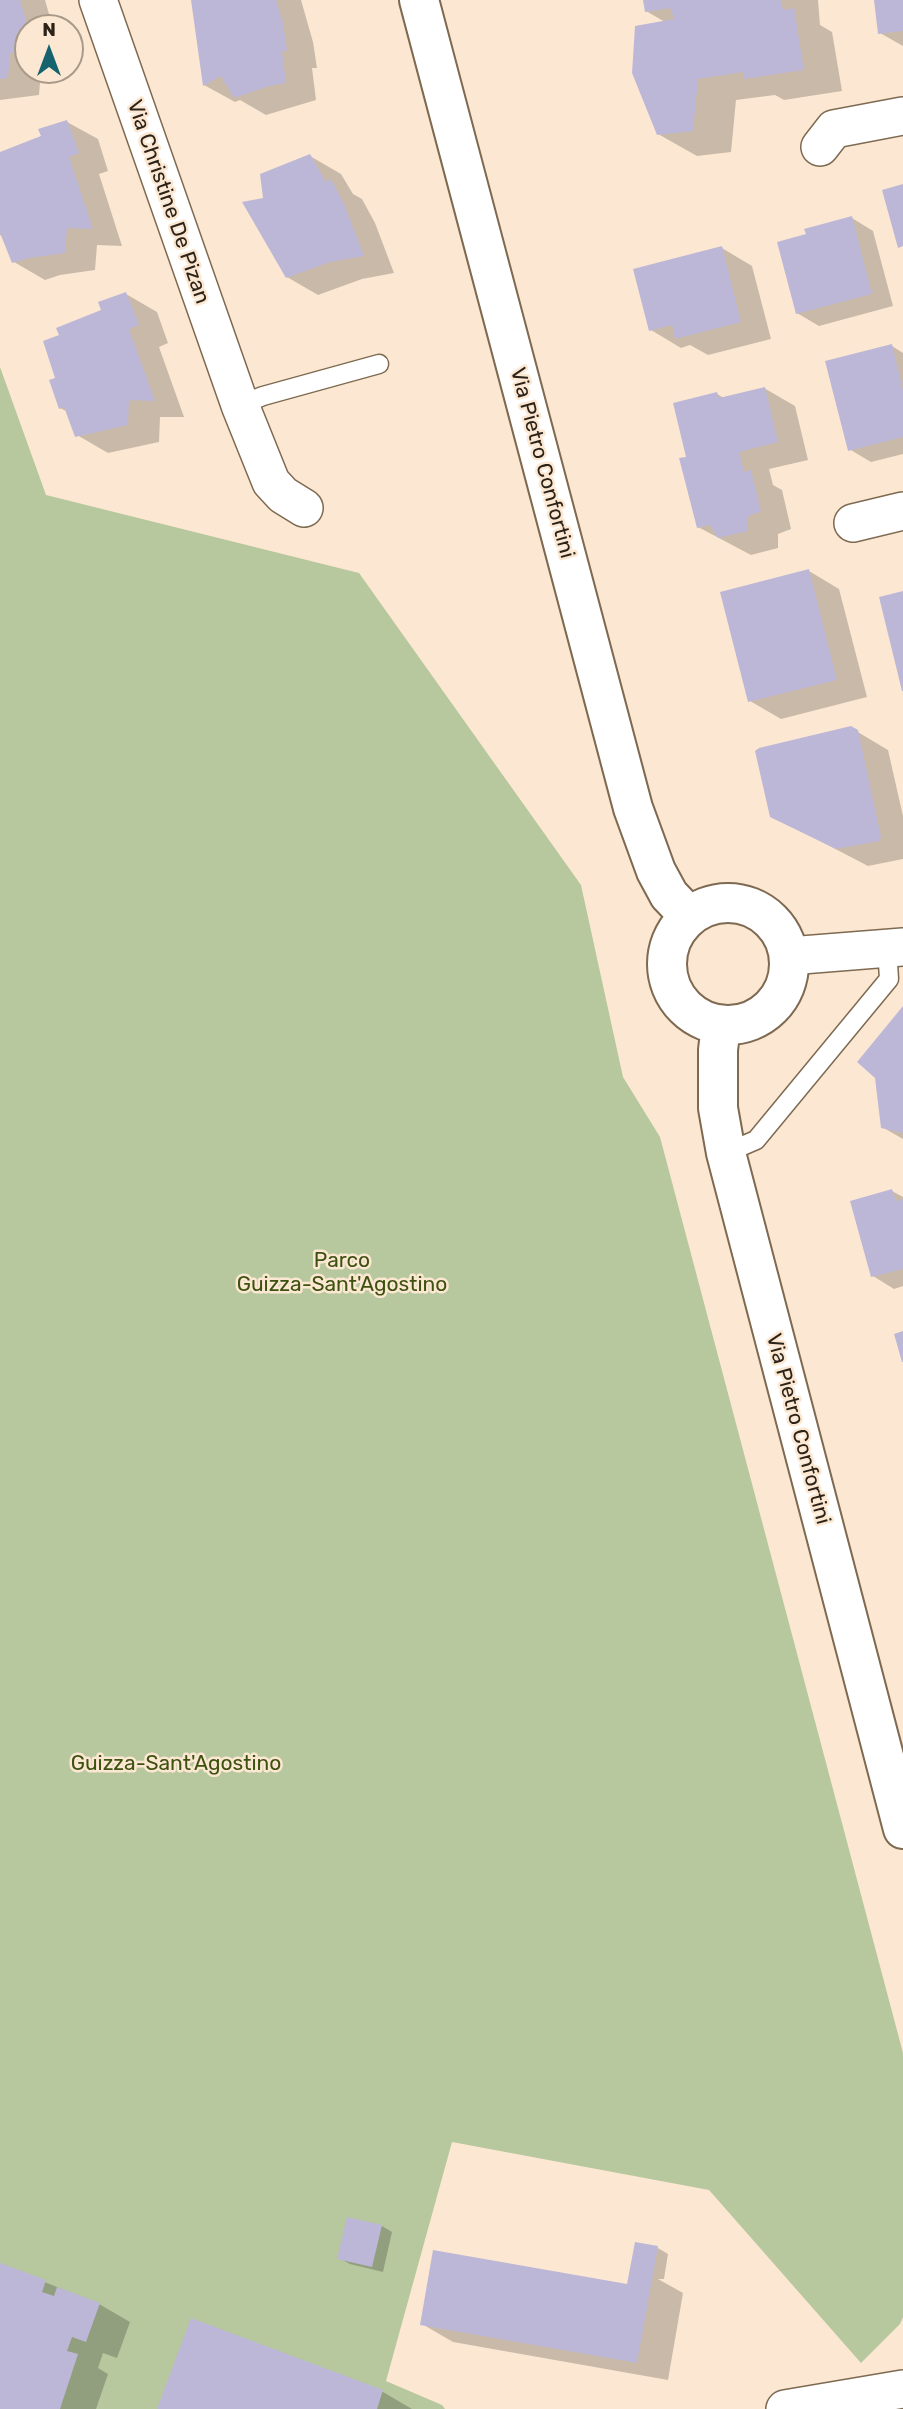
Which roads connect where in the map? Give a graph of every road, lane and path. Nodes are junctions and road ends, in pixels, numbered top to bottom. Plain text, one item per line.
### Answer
1 (98, 0) edge
2 (419, 0) edge
3 (903, 116) edge
4 (820, 147) dead end
5 (379, 364) dead end
6 (240, 405) junction
7 (304, 508) dead end
8 (903, 510) edge
9 (853, 523) dead end
10 (689, 916) junction
11 (895, 948) edge
12 (789, 956) junction
13 (721, 1025) junction
14 (726, 1153) junction
15 (903, 1829) edge
16 (903, 2389) edge
17 (785, 2409) edge

1 - 6 street, Via Christine De Pizan
2 - 10 main road, Via Pietro Confortini
3 - 4 street
5 - 6 lane
6 - 7 street, Via Christine De Pizan
8 - 9 street
10 - 12 main road
10 - 13 main road
11 - 12 street
11 - 14 lane
12 - 13 main road
13 - 14 main road, Via Pietro Confortini
14 - 15 main road, Via Pietro Confortini
16 - 17 street

